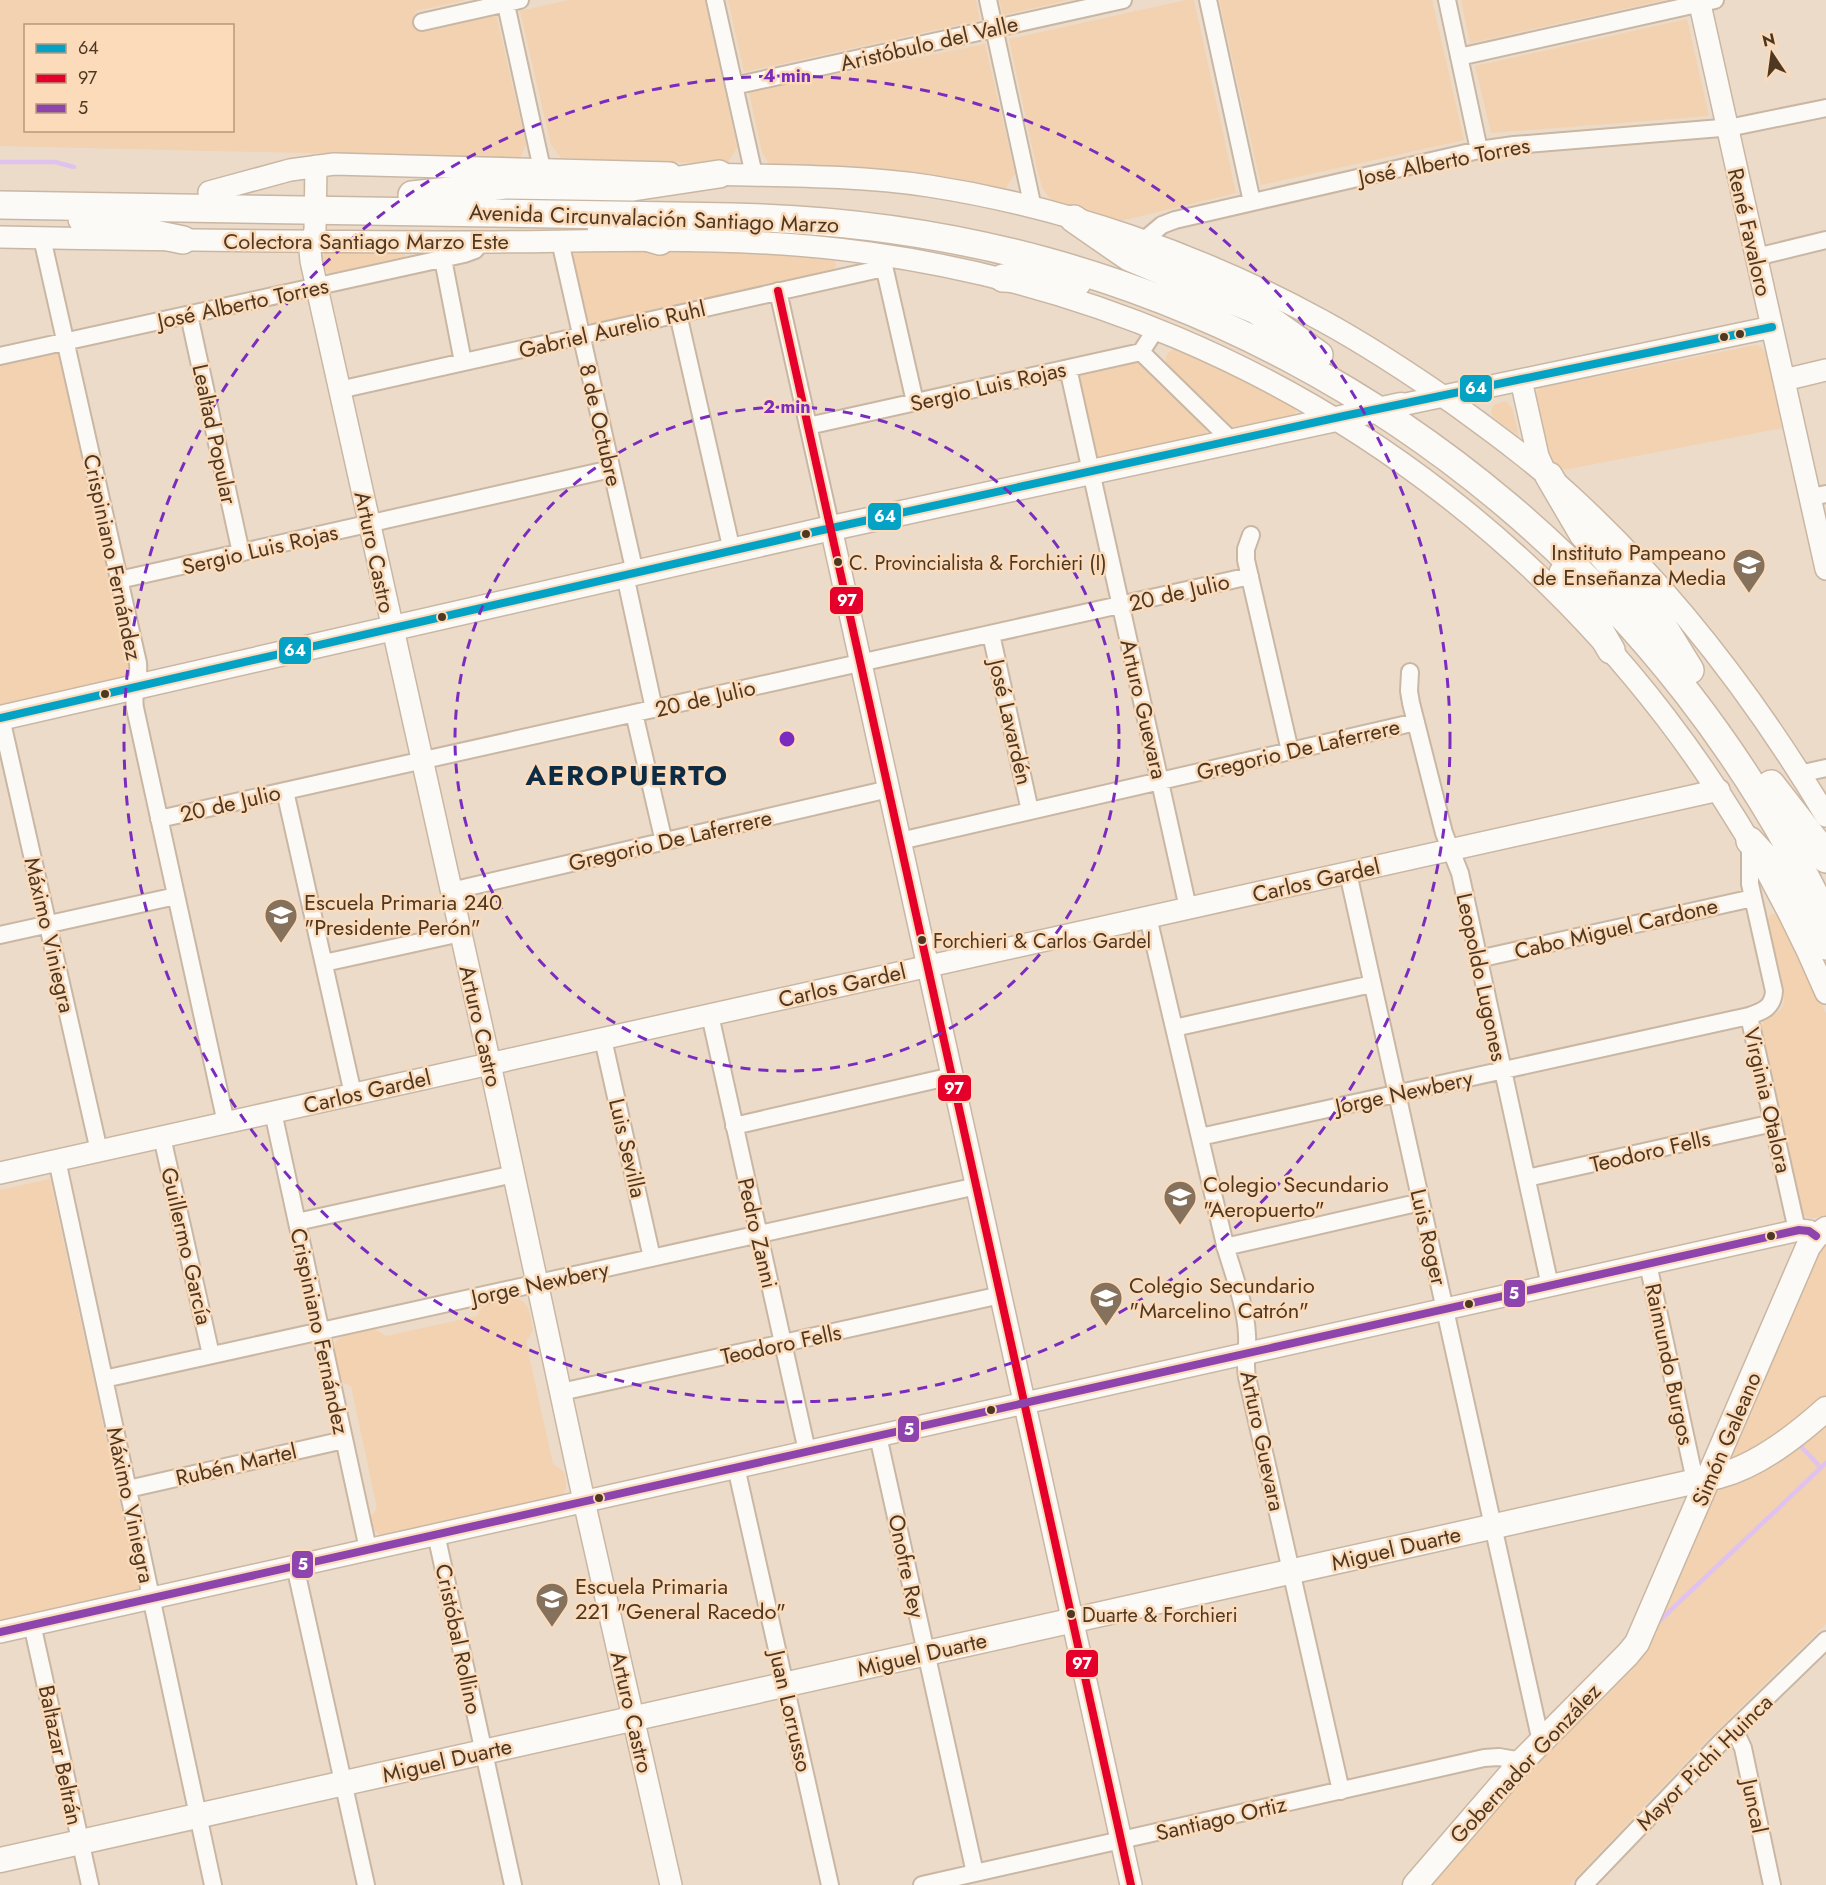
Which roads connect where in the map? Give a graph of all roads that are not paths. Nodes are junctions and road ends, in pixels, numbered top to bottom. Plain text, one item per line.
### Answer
1 (715, 0) edge
2 (988, 0) edge
3 (1123, 0) edge
4 (1208, 0) edge
5 (1447, 0) edge
6 (510, 1) edge
7 (1704, 1) edge
8 (422, 22) dead end
9 (994, 28) junction
10 (1459, 57) junction
11 (734, 86) junction
12 (1826, 108) edge
13 (1727, 128) junction
14 (1479, 150) junction
15 (316, 166) junction
16 (542, 169) junction
17 (718, 174) junction
18 (754, 175) junction
19 (0, 188) edge
20 (209, 192) junction
21 (412, 195) junction
22 (315, 202) junction
23 (1252, 202) junction
24 (0, 205) edge
25 (1033, 208) junction
26 (384, 211) junction
27 (0, 217) edge
28 (1074, 219) junction
29 (0, 237) edge
30 (42, 238) junction
31 (183, 240) junction
32 (1826, 240) edge
33 (660, 241) junction
34 (1143, 241) junction
35 (312, 242) junction
36 (481, 242) junction
37 (560, 242) junction
38 (1756, 257) junction
39 (443, 259) junction
40 (883, 261) junction
41 (1003, 278) junction
42 (316, 287) junction
43 (778, 291) junction
44 (678, 314) junction
45 (189, 315) junction
46 (1772, 327) junction
47 (1156, 329) junction
48 (581, 336) junction
49 (1246, 336) junction
50 (66, 342) junction
51 (1141, 352) junction
52 (1319, 355) junction
53 (0, 356) edge
54 (463, 362) junction
55 (1068, 368) junction
56 (1826, 370) edge
57 (1521, 380) junction
58 (1784, 380) junction
59 (339, 390) junction
60 (1442, 396) junction
61 (915, 402) junction
62 (1389, 407) junction
63 (1334, 418) junction
64 (808, 426) junction
65 (1232, 441) junction
66 (1440, 453) junction
67 (611, 469) junction
68 (1091, 471) junction
69 (1549, 476) junction
70 (1818, 496) edge
71 (369, 524) junction
72 (831, 528) junction
73 (1251, 535) dead end
74 (732, 550) junction
75 (241, 553) junction
76 (1826, 569) edge
77 (630, 574) junction
78 (1250, 576) junction
79 (119, 580) junction
80 (1121, 605) junction
81 (392, 629) junction
82 (991, 634) junction
83 (1611, 650) junction
84 (861, 663) junction
85 (1690, 670) junction
86 (1410, 672) dead end
87 (135, 688) junction
88 (654, 709) junction
89 (634, 713) junction
90 (1, 718) edge
91 (1416, 722) junction
92 (1290, 751) junction
93 (422, 761) junction
94 (1826, 768) edge
95 (1799, 774) junction
96 (1160, 781) junction
97 (1771, 784) junction
98 (889, 789) junction
99 (1719, 790) junction
100 (285, 791) junction
101 (1030, 811) junction
102 (1826, 816) edge
103 (159, 819) junction
104 (900, 841) junction
105 (664, 842) junction
106 (1750, 842) junction
107 (1451, 850) junction
108 (1826, 859) edge
109 (1348, 873) junction
110 (1826, 881) edge
111 (451, 891) junction
112 (176, 896) junction
113 (1753, 898) junction
114 (1188, 909) junction
115 (1148, 917) junction
116 (1826, 918) edge
117 (48, 924) junction
118 (460, 933) junction
119 (0, 935) edge
120 (1826, 945) edge
121 (1478, 959) junction
122 (324, 963) junction
123 (928, 966) junction
124 (1372, 984) junction
125 (1826, 993) edge
126 (710, 1015) junction
127 (1749, 1016) junction
128 (1174, 1028) junction
129 (603, 1039) junction
130 (490, 1064) junction
131 (1503, 1070) junction
132 (952, 1076) junction
133 (1397, 1093) junction
134 (353, 1094) junction
135 (273, 1112) junction
136 (225, 1123) junction
137 (1773, 1123) junction
138 (734, 1126) junction
139 (162, 1137) junction
140 (1200, 1137) junction
141 (99, 1151) junction
142 (57, 1160) junction
143 (0, 1173) edge
144 (514, 1174) junction
145 (1527, 1178) junction
146 (977, 1186) junction
147 (1421, 1202) junction
148 (297, 1221) junction
149 (1813, 1232) edge
150 (759, 1234) junction
151 (1225, 1246) junction
152 (652, 1258) junction
153 (1648, 1264) junction
154 (537, 1283) junction
155 (1550, 1286) junction
156 (1001, 1295) junction
157 (1445, 1309) junction
158 (320, 1331) junction
159 (783, 1343) junction
160 (1245, 1354) junction
161 (211, 1355) junction
162 (104, 1379) junction
163 (561, 1392) junction
164 (1024, 1403) junction
165 (1826, 1409) edge
166 (878, 1436) junction
167 (344, 1440) junction
168 (807, 1451) junction
169 (736, 1467) junction
170 (1701, 1487) junction
171 (128, 1489) junction
172 (584, 1501) junction
173 (1493, 1527) junction
174 (436, 1534) junction
175 (368, 1550) junction
176 (295, 1566) junction
177 (1291, 1572) junction
178 (151, 1598) junction
179 (1072, 1620) junction
180 (32, 1624) junction
181 (0, 1632) edge
182 (1826, 1640) edge
183 (1637, 1643) joint
184 (926, 1653) junction
185 (785, 1685) junction
186 (633, 1718) junction
187 (1734, 1729) junction
188 (1541, 1742) junction
189 (484, 1752) junction
190 (1522, 1761) junction
191 (343, 1783) junction
192 (1341, 1791) junction
193 (198, 1815) junction
194 (1121, 1840) junction
195 (80, 1842) junction
196 (0, 1860) edge
197 (975, 1873) junction
198 (90, 1885) edge
199 (213, 1885) edge
200 (366, 1885) edge
201 (513, 1885) edge
202 (671, 1885) edge
203 (830, 1885) edge
204 (922, 1885) edge
205 (1131, 1885) edge
206 (1415, 1885) edge
207 (1584, 1885) edge
208 (1772, 1885) edge

1 - 11 street
2 - 9 street
3 - 9 street, Aristóbulo del Valle
4 - 23 street
5 - 10 street
6 - 8 street
6 - 16 street
7 - 10 street
7 - 13 street, René Favaloro
9 - 11 street, Aristóbulo del Valle
9 - 25 street
10 - 14 street
11 - 18 street
12 - 13 street, José Alberto Torres
13 - 14 street, José Alberto Torres
13 - 38 street, René Favaloro
14 - 23 street, José Alberto Torres
15 - 16 street
15 - 20 street
15 - 22 street, Arturo Castro
16 - 17 street
17 - 18 street
17 - 21 highway
18 - 25 street
19 - 20 highway, Avenida Circunvalación Santiago Marzo
20 - 22 highway, Avenida Circunvalación Santiago Marzo
21 - 22 highway, Avenida Circunvalación Santiago Marzo
21 - 52 highway, Avenida Circunvalación Santiago Marzo
22 - 24 highway, Avenida Circunvalación Santiago Marzo
22 - 26 highway, Avenida Circunvalación Santiago Marzo
22 - 35 street, Arturo Castro
23 - 34 street, José Alberto Torres
25 - 28 street
26 - 33 highway
26 - 49 highway, Avenida Circunvalación Santiago Marzo
27 - 31 highway
28 - 34 street
28 - 52 highway
29 - 30 street, Colectora Santiago Marzo Este
30 - 31 street, Colectora Santiago Marzo Este
30 - 50 street, Crispiniano Fernández
31 - 35 street, Colectora Santiago Marzo Este
32 - 38 street
33 - 37 street, Colectora Santiago Marzo Este
33 - 40 street, Colectora Santiago Marzo Este
34 - 60 street
35 - 36 street, Colectora Santiago Marzo Este
35 - 42 street, Arturo Castro
36 - 37 street, Colectora Santiago Marzo Este
36 - 39 street, José Alberto Torres
37 - 48 street, 8 de Octubre
38 - 46 street, René Favaloro
39 - 42 street, José Alberto Torres
39 - 54 street
40 - 41 street, Colectora Santiago Marzo Este
40 - 43 street, Gabriel Aurelio Ruhl
40 - 61 street
41 - 47 street, Colectora Santiago Marzo Este
41 - 49 highway
42 - 45 street, José Alberto Torres
42 - 59 street, Arturo Castro
43 - 44 street, Gabriel Aurelio Ruhl
43 - 64 street
44 - 48 street, Gabriel Aurelio Ruhl
44 - 74 street
45 - 50 street, José Alberto Torres
45 - 75 street, Lealtad Popular
46 - 57 street
46 - 58 street, René Favaloro
47 - 51 street
47 - 63 street, Colectora Santiago Marzo Este
48 - 54 street, Gabriel Aurelio Ruhl
48 - 67 street, 8 de Octubre
49 - 62 highway, Avenida Circunvalación Santiago Marzo
50 - 53 street, José Alberto Torres
50 - 79 street, Crispiniano Fernández
51 - 55 street, Sergio Luis Rojas
51 - 65 street
52 - 62 highway, Avenida Circunvalación Santiago Marzo
54 - 59 street, Gabriel Aurelio Ruhl
55 - 61 street, Sergio Luis Rojas
55 - 68 street, Arturo Guevara
56 - 58 street
57 - 60 street
57 - 69 street
58 - 70 street, René Favaloro
59 - 71 street, Arturo Castro
60 - 62 street
60 - 69 street
61 - 64 street, Sergio Luis Rojas
62 - 63 main road
62 - 66 highway, Avenida Circunvalación Santiago Marzo
62 - 85 highway, Avenida Circunvalación Santiago Marzo
63 - 65 main road
63 - 83 street, Colectora Santiago Marzo Este
64 - 72 street
65 - 68 main road
66 - 83 highway
66 - 116 highway, Avenida Circunvalación Santiago Marzo
67 - 71 street, Sergio Luis Rojas
67 - 77 street, 8 de Octubre
68 - 72 main road
68 - 80 street, Arturo Guevara
69 - 85 highway
69 - 95 street
70 - 76 street, René Favaloro
71 - 75 street, Sergio Luis Rojas
71 - 81 street, Arturo Castro
72 - 74 main road
72 - 84 street
73 - 78 street
74 - 77 main road
75 - 79 street, Sergio Luis Rojas
77 - 81 main road
77 - 88 street, 8 de Octubre
78 - 80 street, 20 de Julio
78 - 92 street
79 - 87 street, Crispiniano Fernández
80 - 82 street, 20 de Julio
80 - 96 street, Arturo Guevara
81 - 87 main road
81 - 93 street, Arturo Castro
82 - 84 street, 20 de Julio
82 - 101 street, José Lavardén
83 - 99 street, Colectora Santiago Marzo Este
84 - 88 street, 20 de Julio
84 - 98 street
85 - 97 highway, Avenida Circunvalación Santiago Marzo
86 - 91 street, Leopoldo Lugones
87 - 90 main road
87 - 103 street, Crispiniano Fernández
88 - 89 street, 20 de Julio
89 - 93 street, 20 de Julio
89 - 105 street
90 - 117 street, Máximo Viniegra
91 - 92 street, Gregorio De Laferrere
91 - 107 street, Leopoldo Lugones
92 - 96 street, Gregorio De Laferrere
93 - 100 street, 20 de Julio
93 - 111 street, Arturo Castro
94 - 95 street
95 - 102 street
96 - 101 street, Gregorio De Laferrere
96 - 114 street, Arturo Guevara
97 - 108 highway
97 - 110 highway, Avenida Circunvalación Santiago Marzo
98 - 104 street
98 - 105 street, Gregorio De Laferrere
99 - 106 street, Colectora Santiago Marzo Este
99 - 107 street, Carlos Gardel
100 - 103 street, 20 de Julio
100 - 122 street
101 - 104 street, Gregorio De Laferrere
103 - 112 street, Crispiniano Fernández
104 - 123 street
105 - 111 street, Gregorio De Laferrere
106 - 113 street, Virginia Otalora
106 - 120 highway
106 - 125 street, Colectora Santiago Marzo Este
107 - 109 street, Carlos Gardel
107 - 121 street, Leopoldo Lugones
109 - 114 street, Carlos Gardel
109 - 124 street, Luis Roger
111 - 118 street, Arturo Castro
112 - 117 street
112 - 136 street, Crispiniano Fernández
113 - 121 street, Cabo Miguel Cardone
113 - 127 street, Virginia Otalora
114 - 115 street, Carlos Gardel
115 - 123 street, Carlos Gardel
115 - 128 street, Arturo Guevara
117 - 119 street
117 - 141 street, Máximo Viniegra
118 - 122 street
118 - 130 street, Arturo Castro
121 - 131 street, Leopoldo Lugones
122 - 134 street
123 - 126 street, Carlos Gardel
123 - 132 street
124 - 128 street
124 - 133 street, Luis Roger
126 - 129 street, Carlos Gardel
126 - 138 street, Pedro Zanni
127 - 131 street, Jorge Newbery
127 - 137 street, Virginia Otalora
128 - 140 street, Arturo Guevara
129 - 130 street, Carlos Gardel
129 - 152 street, Luis Sevilla
130 - 134 street, Carlos Gardel
130 - 144 street, Arturo Castro
131 - 133 street, Jorge Newbery
131 - 145 street, Leopoldo Lugones
132 - 138 street
132 - 146 street
133 - 140 street, Jorge Newbery
133 - 147 street, Luis Roger
134 - 135 street, Carlos Gardel
135 - 136 street, Carlos Gardel
135 - 148 street, Crispiniano Fernández
136 - 139 street, Carlos Gardel
137 - 145 street, Teodoro Fells
137 - 149 street, Virginia Otalora
138 - 150 street, Pedro Zanni
139 - 141 street, Carlos Gardel
139 - 161 street, Guillermo García
140 - 151 street, Arturo Guevara
141 - 142 street, Carlos Gardel
142 - 143 street, Carlos Gardel
142 - 162 street, Máximo Viniegra
144 - 148 street
144 - 154 street, Arturo Castro
145 - 155 street, Leopoldo Lugones
146 - 150 street, Jorge Newbery
146 - 156 street
147 - 151 street
147 - 157 street, Luis Roger
148 - 158 street, Crispiniano Fernández
149 - 153 street
149 - 170 main road, Simón Galeano
150 - 152 street, Jorge Newbery
150 - 159 street, Pedro Zanni
151 - 160 street, Arturo Guevara
152 - 154 street, Jorge Newbery
153 - 155 street
153 - 170 street, Raimundo Burgos
154 - 158 street, Jorge Newbery
154 - 163 street, Arturo Castro
155 - 157 street
156 - 159 street, Teodoro Fells
156 - 164 street
157 - 160 street
157 - 173 street, Luis Roger
158 - 161 street, Jorge Newbery
158 - 167 street, Crispiniano Fernández
159 - 163 street, Teodoro Fells
159 - 168 street, Pedro Zanni
160 - 164 street
160 - 177 street, Arturo Guevara
161 - 162 street, Jorge Newbery
162 - 171 street, Máximo Viniegra
163 - 172 street, Arturo Castro
164 - 166 street
164 - 179 street
165 - 170 main road, Miguel Duarte
166 - 168 street
166 - 184 street, Onofre Rey
167 - 171 street, Rubén Martel
167 - 175 street, Crispiniano Fernández
168 - 169 street
169 - 172 street
169 - 185 street, Juan Lorrusso
170 - 173 main road, Miguel Duarte
170 - 183 main road, Simón Galeano
171 - 178 street, Máximo Viniegra
172 - 174 street
172 - 186 street, Arturo Castro
173 - 177 main road, Miguel Duarte
173 - 188 street, Luis Roger
174 - 175 street
174 - 189 street, Cristóbal Rollino
175 - 176 street
176 - 178 street
176 - 191 street
177 - 179 main road, Miguel Duarte
177 - 192 street, Arturo Guevara
178 - 180 street
178 - 193 street, Máximo Viniegra
179 - 184 main road, Miguel Duarte
179 - 194 street
180 - 181 street
180 - 195 street, Baltazar Beltrán
182 - 187 street, Mayor Pichi Huinca
183 - 188 main road, Gobernador González
184 - 185 main road, Miguel Duarte
184 - 197 street, Onofre Rey
185 - 186 main road, Miguel Duarte
185 - 203 street, Juan Lorrusso
186 - 189 main road, Miguel Duarte
186 - 202 street, Arturo Castro
187 - 207 street, Mayor Pichi Huinca
187 - 208 street, Juncal
188 - 190 main road, Gobernador González
189 - 191 main road, Miguel Duarte
189 - 201 street, Cristóbal Rollino
190 - 192 street, Santiago Ortiz
190 - 206 main road, Gobernador González
191 - 193 main road, Miguel Duarte
191 - 200 street
192 - 194 street, Santiago Ortiz
193 - 195 main road, Miguel Duarte
193 - 199 street, Máximo Viniegra
194 - 197 street, Santiago Ortiz
194 - 205 street
195 - 196 main road, Miguel Duarte
195 - 198 street, Baltazar Beltrán
197 - 204 street, Santiago Ortiz

